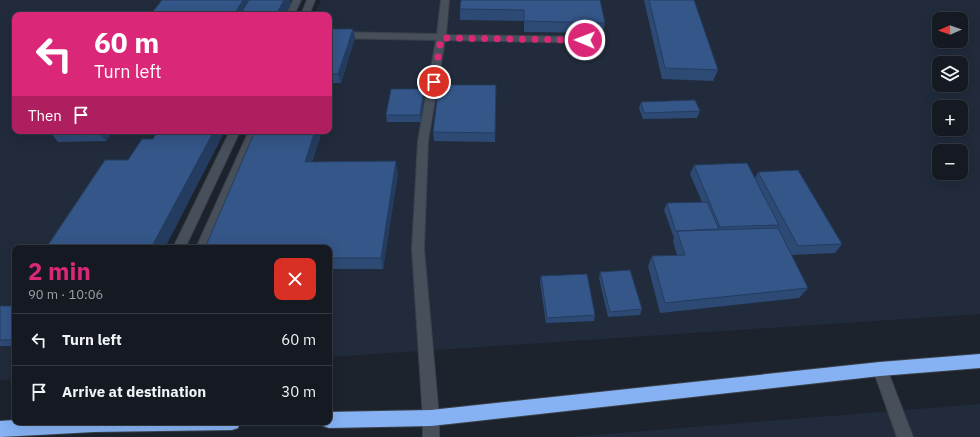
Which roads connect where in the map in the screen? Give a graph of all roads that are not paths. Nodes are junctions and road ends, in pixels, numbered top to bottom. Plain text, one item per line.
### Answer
1 (297, 0) edge
2 (311, 0) edge
3 (445, 0) edge
4 (291, 12) edge
5 (305, 12) edge
6 (332, 35) edge
7 (441, 38) junction
8 (600, 40) edge
9 (234, 134) edge
10 (253, 134) edge
11 (180, 245) edge
12 (203, 245) edge
13 (980, 361) edge
14 (880, 369) junction
15 (431, 418) junction
16 (332, 420) edge
17 (63, 425) edge
18 (0, 429) edge
19 (431, 437) edge
20 (905, 437) edge

1 - 4 street
2 - 5 street
3 - 7 street
6 - 7 street
7 - 8 street
7 - 15 street
9 - 11 street
10 - 12 street
13 - 14 highway
14 - 15 highway
14 - 20 street
15 - 16 highway
15 - 19 street
17 - 18 highway

